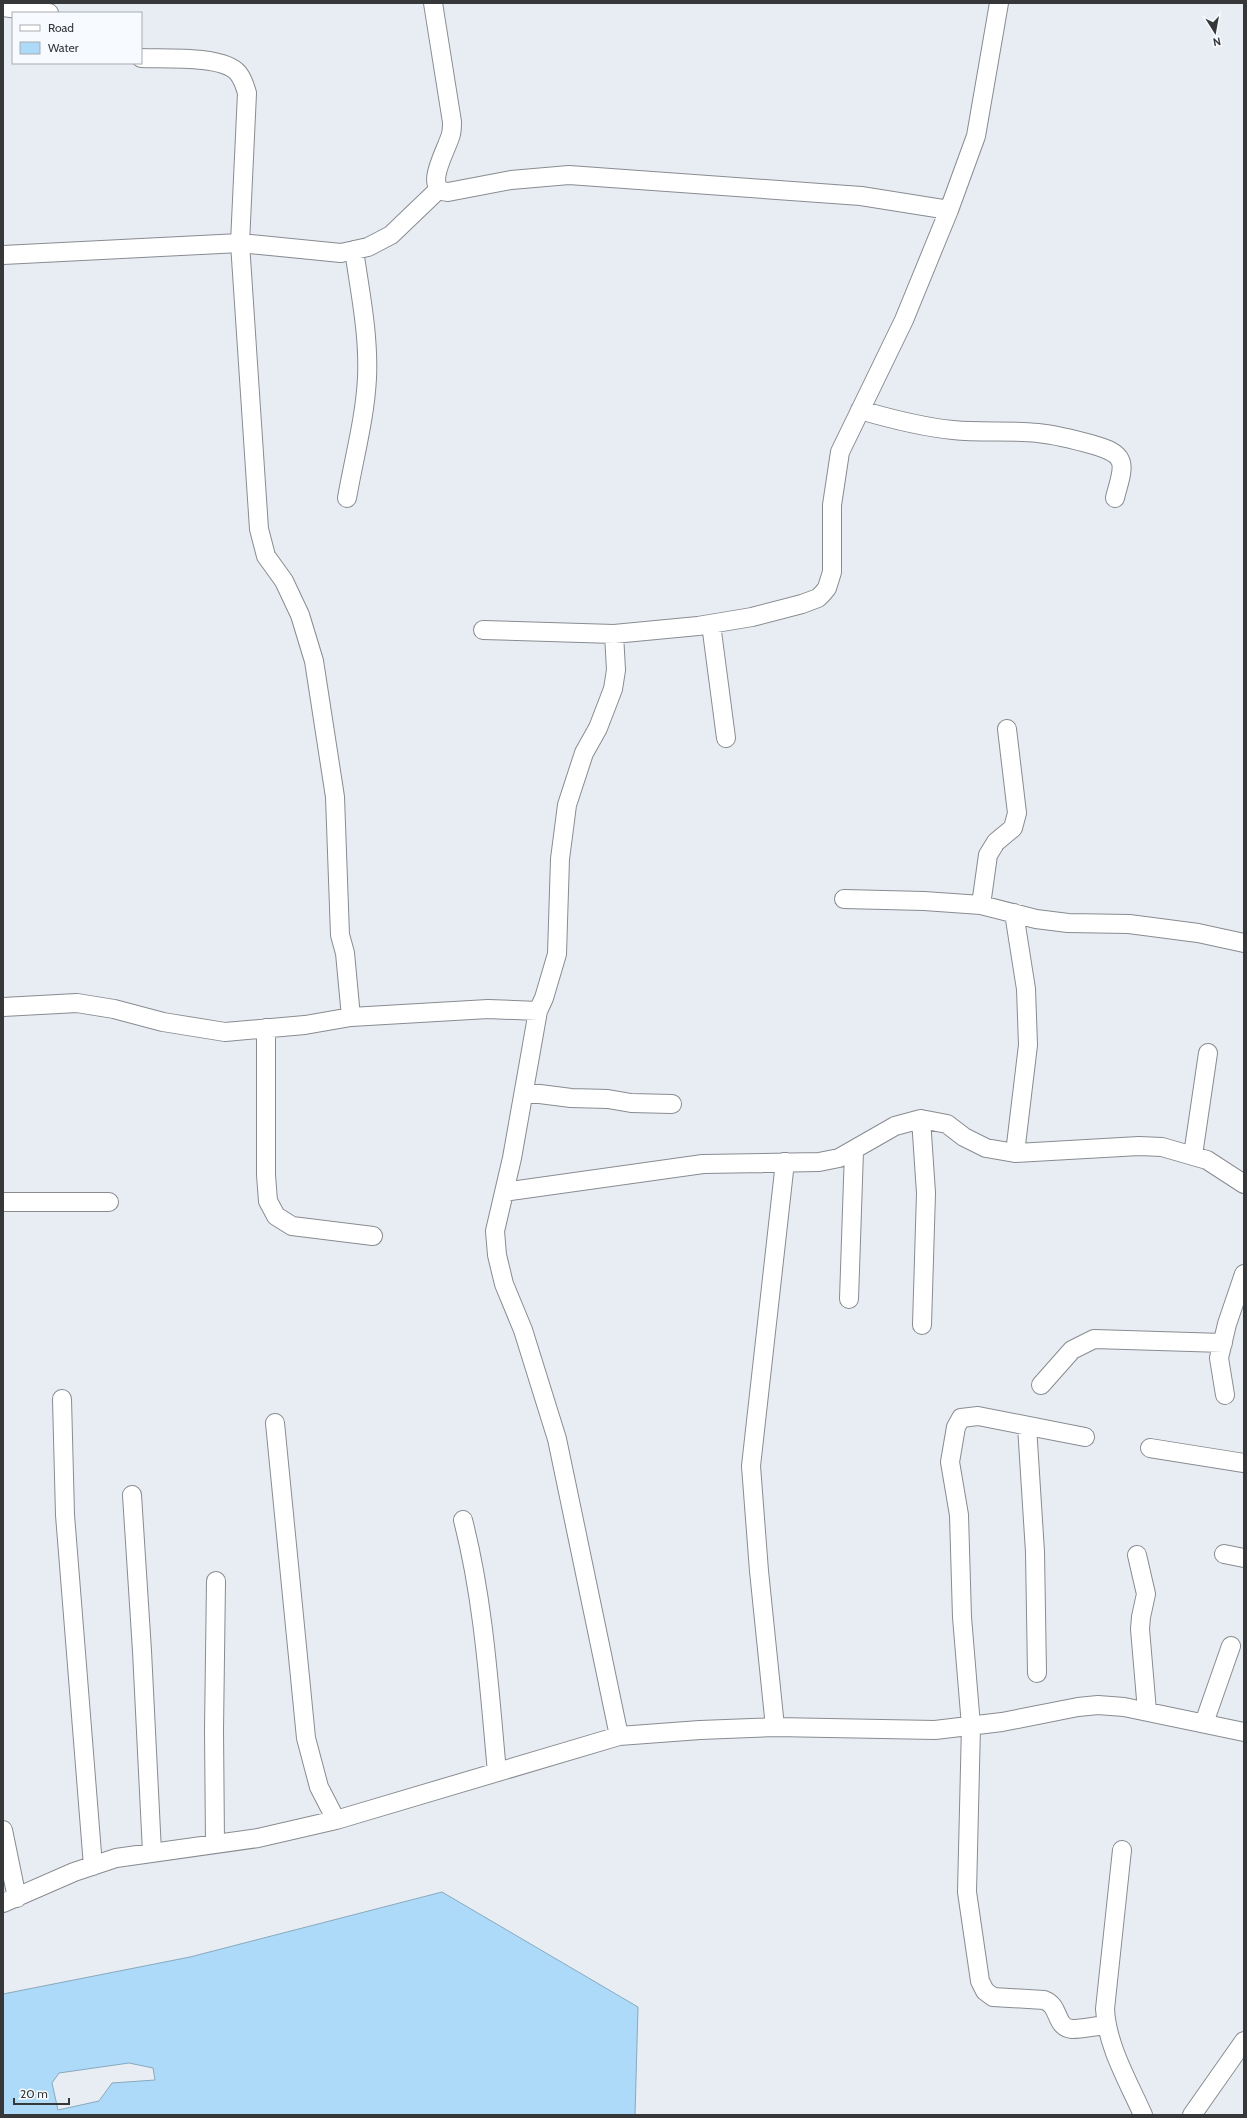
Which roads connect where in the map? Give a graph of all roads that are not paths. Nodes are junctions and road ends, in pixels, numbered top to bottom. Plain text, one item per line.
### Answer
1 (433, 3) edge
2 (999, 3) edge
3 (3, 7) edge
4 (41, 12) edge
5 (142, 58) edge
6 (439, 189) junction
7 (949, 210) junction
8 (240, 243) junction
9 (354, 250) junction
10 (3, 255) edge
11 (860, 410) junction
12 (347, 498) dead end
13 (1115, 498) dead end
14 (712, 624) junction
15 (483, 630) dead end
16 (614, 634) junction
17 (1007, 728) dead end
18 (726, 738) dead end
19 (844, 899) dead end
20 (981, 905) junction
21 (1014, 913) junction
22 (1244, 943) edge
23 (3, 1007) edge
24 (538, 1011) junction
25 (351, 1017) junction
26 (266, 1028) junction
27 (1208, 1052) dead end
28 (524, 1092) junction
29 (672, 1104) dead end
30 (921, 1119) junction
31 (854, 1151) junction
32 (1015, 1153) junction
33 (1193, 1155) junction
34 (785, 1162) junction
35 (1243, 1183) edge
36 (504, 1192) junction
37 (3, 1202) edge
38 (109, 1202) dead end
39 (373, 1236) dead end
40 (1244, 1274) edge
41 (849, 1299) dead end
42 (922, 1325) dead end
43 (1222, 1343) junction
44 (1042, 1385) dead end
45 (1225, 1395) dead end
46 (62, 1400) dead end
47 (275, 1423) dead end
48 (1027, 1426) junction
49 (1085, 1437) dead end
50 (1150, 1448) dead end
51 (1244, 1463) edge
52 (132, 1495) dead end
53 (463, 1520) dead end
54 (1224, 1554) dead end
55 (1137, 1555) dead end
56 (1244, 1558) edge
57 (216, 1582) dead end
58 (1231, 1646) dead end
59 (1037, 1673) dead end
60 (1147, 1711) junction
61 (1204, 1724) junction
62 (971, 1726) junction
63 (775, 1727) junction
64 (1244, 1732) edge
65 (619, 1736) junction
66 (497, 1772) junction
67 (336, 1820) junction
68 (3, 1830) edge
69 (215, 1843) junction
70 (1122, 1850) dead end
71 (152, 1852) junction
72 (93, 1866) junction
73 (10, 1900) edge
74 (1106, 2025) junction
75 (1244, 2041) edge
76 (1143, 2115) edge
77 (1192, 2115) edge

1 - 6 street
2 - 7 street
3 - 4 street
5 - 8 street
6 - 7 street
6 - 9 street
7 - 11 street
8 - 9 street
8 - 10 street
8 - 25 street
9 - 12 street
11 - 13 street
11 - 14 street
14 - 16 street
14 - 18 street
15 - 16 street
16 - 24 street
17 - 20 street
19 - 20 street
20 - 21 street
21 - 22 street
21 - 32 street
23 - 26 street
24 - 25 street
24 - 28 street
25 - 26 street
26 - 39 street
27 - 33 street
28 - 29 street
28 - 36 street
30 - 31 street
30 - 32 street
30 - 42 street
31 - 34 street
31 - 41 street
32 - 33 street
33 - 35 street
34 - 36 street
34 - 63 street
36 - 65 street
37 - 38 street
40 - 43 street
43 - 44 street
43 - 45 street
46 - 72 street
47 - 67 street
48 - 49 street
48 - 59 street
48 - 62 street
50 - 51 street
52 - 71 street
53 - 66 street
54 - 56 street
55 - 60 street
57 - 69 street
58 - 61 street
60 - 61 street
60 - 62 street
61 - 64 street
62 - 63 street
62 - 74 street
63 - 65 street
65 - 66 street
66 - 67 street
67 - 69 street
68 - 73 street
69 - 71 street
70 - 74 street
71 - 72 street
72 - 73 street
74 - 76 street
75 - 77 street

